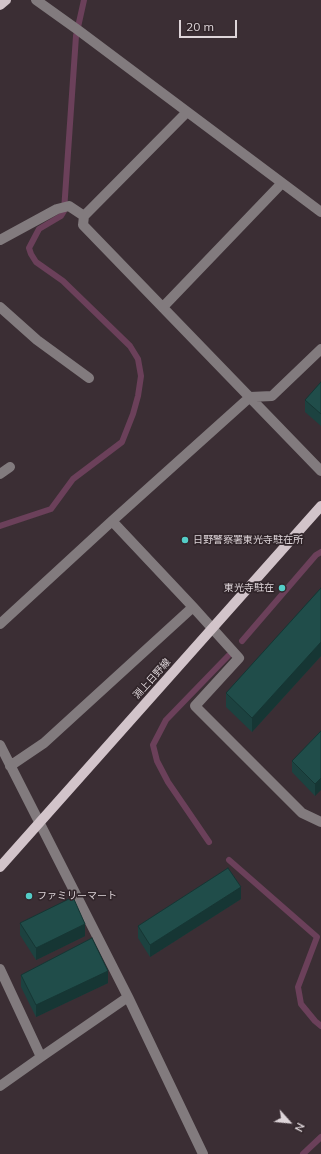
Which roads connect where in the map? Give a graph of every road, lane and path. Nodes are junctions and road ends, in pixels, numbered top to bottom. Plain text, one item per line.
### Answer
1 (6, 0) edge
2 (36, 0) edge
3 (0, 5) edge
4 (187, 112) junction
5 (282, 182) junction
6 (321, 212) edge
7 (84, 216) junction
8 (0, 240) edge
9 (0, 307) edge
10 (163, 307) junction
11 (321, 349) edge
12 (89, 378) dead end
13 (250, 397) junction
14 (10, 467) dead end
15 (321, 471) edge
16 (0, 473) edge
17 (321, 506) edge
18 (112, 521) junction
19 (193, 607) junction
20 (0, 624) edge
21 (213, 628) junction
22 (0, 745) edge
23 (10, 766) junction
24 (40, 822) junction
25 (321, 822) edge
26 (0, 867) edge
27 (0, 969) edge
28 (128, 997) junction
29 (41, 1057) junction
30 (0, 1086) edge
31 (203, 1154) edge

1 - 3 main road
2 - 4 street
4 - 5 street
4 - 7 street
5 - 6 street
5 - 10 street
7 - 8 street
7 - 10 street
9 - 12 street
10 - 13 street
11 - 13 street
13 - 15 street
13 - 18 street
14 - 16 street
17 - 21 main road, 淵上日野線
18 - 19 street
18 - 20 street
19 - 21 street
19 - 23 street
21 - 24 main road, 淵上日野線
21 - 25 street
22 - 23 street
23 - 24 street
24 - 26 main road, 淵上日野線
24 - 28 street
27 - 29 street
28 - 29 street
28 - 31 street
29 - 30 street

